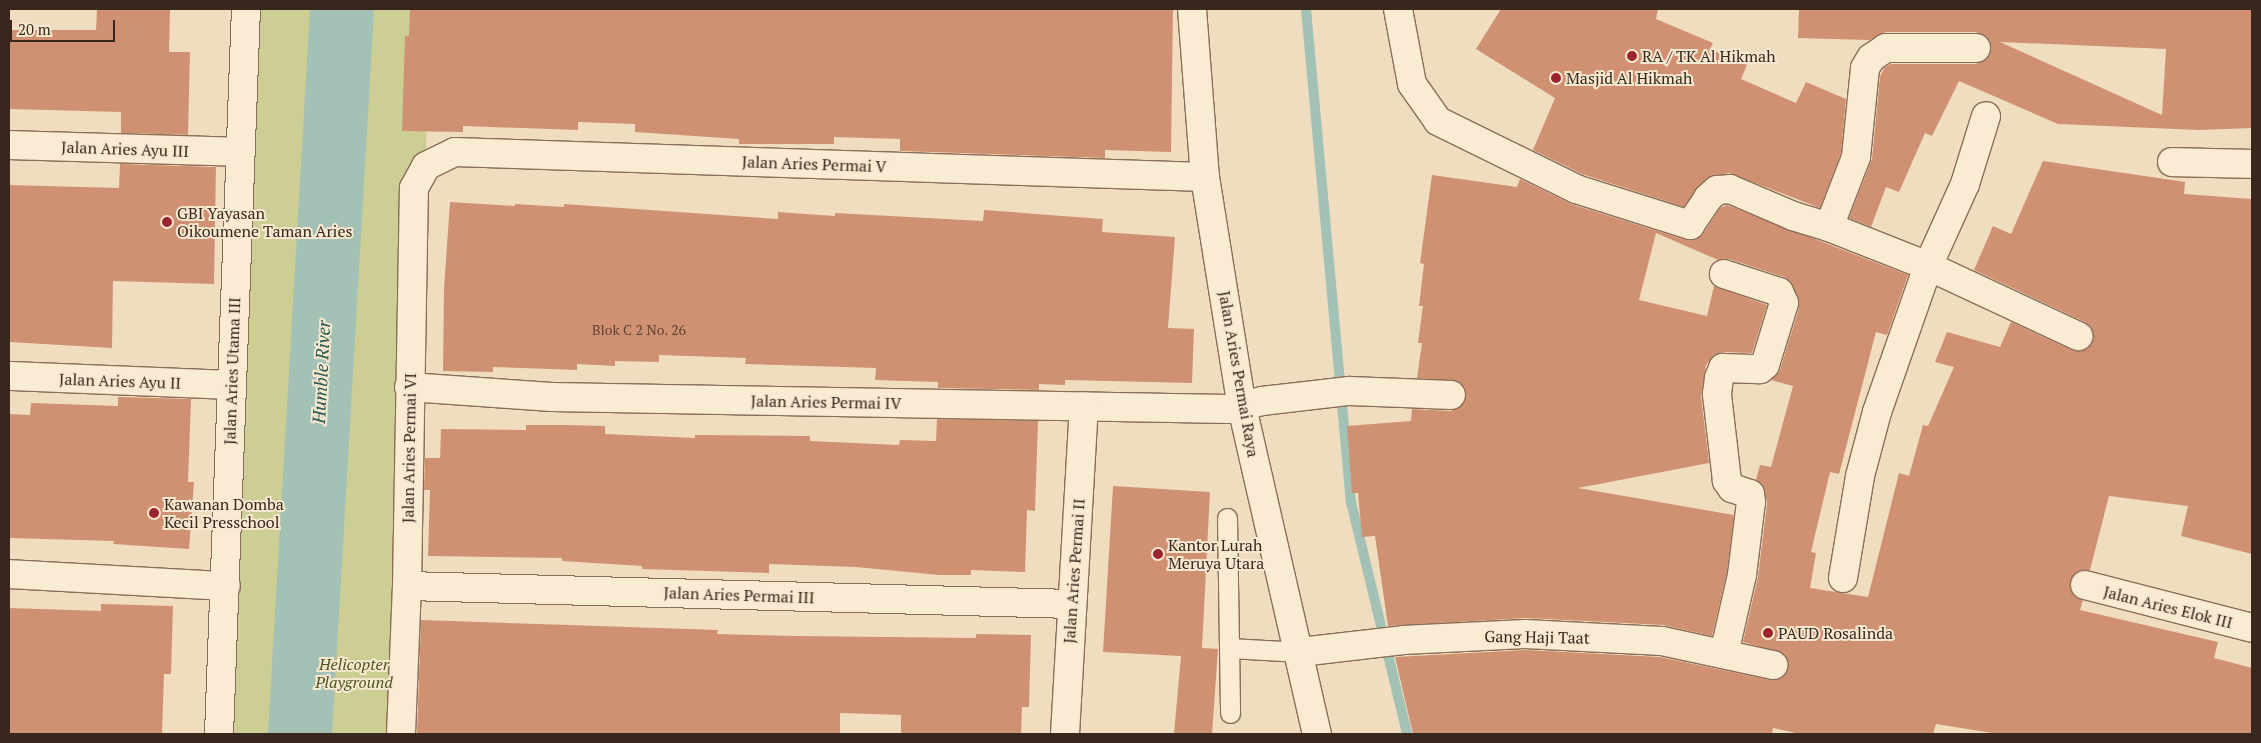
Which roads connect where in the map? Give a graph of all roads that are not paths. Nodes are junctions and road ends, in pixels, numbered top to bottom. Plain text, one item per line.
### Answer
1 (246, 9) edge
2 (1192, 9) edge
3 (1398, 9) edge
4 (1976, 48) dead end
5 (1986, 116) dead end
6 (9, 145) edge
7 (240, 152) junction
8 (2172, 162) dead end
9 (2252, 164) edge
10 (426, 166) joint
11 (1205, 177) junction
12 (1830, 227) junction
13 (1928, 266) junction
14 (1724, 274) dead end
15 (2078, 336) dead end
16 (9, 376) edge
17 (230, 385) junction
18 (409, 387) junction
19 (1451, 395) dead end
20 (1252, 404) junction
21 (1084, 408) junction
22 (1227, 518) dead end
23 (9, 574) edge
24 (1843, 578) dead end
25 (226, 586) junction
26 (407, 586) junction
27 (2085, 586) dead end
28 (1072, 604) junction
29 (2252, 628) edge
30 (1230, 648) junction
31 (1300, 652) junction
32 (1724, 654) junction
33 (1773, 665) dead end
34 (1230, 713) dead end
35 (220, 734) edge
36 (401, 734) edge
37 (1065, 734) edge
38 (1317, 734) edge

1 - 7 street, Jalan Aries Utama III
2 - 11 street, Jalan Aries Permai Raya
3 - 12 street
4 - 12 street
5 - 13 street
6 - 7 street, Jalan Aries Ayu III
7 - 17 street, Jalan Aries Utama III
8 - 9 street
10 - 11 street, Jalan Aries Permai V
10 - 18 street, Jalan Aries Permai VI
11 - 20 street, Jalan Aries Permai Raya
12 - 13 street
13 - 15 street
13 - 24 street
14 - 32 street
16 - 17 street, Jalan Aries Ayu II
17 - 25 street, Jalan Aries Utama III
18 - 21 street, Jalan Aries Permai IV
18 - 26 street, Jalan Aries Permai VI
19 - 20 street, Jalan Aries Permai IV
20 - 21 street, Jalan Aries Permai IV
20 - 31 street, Jalan Aries Permai Raya
21 - 28 street, Jalan Aries Permai II
22 - 30 lane
23 - 25 street
25 - 35 street, Jalan Aries Utama III
26 - 28 street, Jalan Aries Permai III
26 - 36 street, Jalan Aries Permai VI
27 - 29 street, Jalan Aries Elok III
28 - 37 street, Jalan Aries Permai II
30 - 31 lane
30 - 34 lane
31 - 32 street, Gang Haji Taat
31 - 38 street, Jalan Aries Permai Raya
32 - 33 street, Gang Haji Taat

